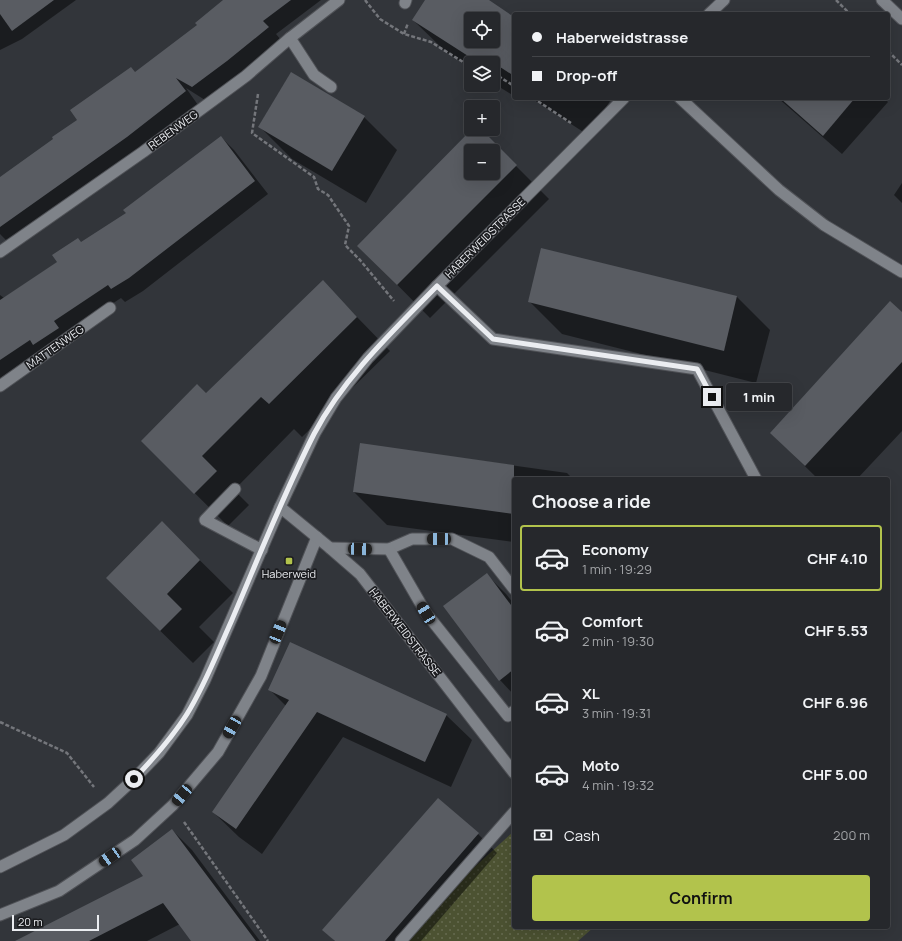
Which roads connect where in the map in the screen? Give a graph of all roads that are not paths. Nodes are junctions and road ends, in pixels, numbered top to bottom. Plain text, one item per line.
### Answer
1 (339, 0) edge
2 (724, 0) edge
3 (882, 0) edge
4 (711, 12) edge
5 (902, 19) edge
6 (290, 38) junction
7 (331, 87) dead end
8 (622, 100) edge
9 (682, 100) edge
10 (0, 252) edge
11 (902, 272) edge
12 (437, 286) junction
13 (110, 308) dead end
14 (0, 386) edge
15 (755, 477) edge
16 (235, 489) dead end
17 (280, 508) junction
18 (317, 537) junction
19 (330, 548) junction
20 (262, 550) junction
21 (388, 550) junction
22 (512, 586) edge
23 (512, 713) edge
24 (512, 770) edge
25 (512, 814) edge
26 (0, 867) edge
27 (0, 915) edge
28 (402, 941) edge

1 - 6 street, REBENWEG
2 - 4 street
3 - 5 street
6 - 7 street
6 - 10 street, REBENWEG
8 - 12 street, HABERWEIDSTRASSE
9 - 11 street
12 - 15 street
12 - 17 street, HABERWEIDSTRASSE
13 - 14 street, MATTENWEG
16 - 20 street
17 - 18 street, HABERWEIDSTRASSE
17 - 20 street, HABERWEIDSTRASSE
18 - 19 street, HABERWEIDSTRASSE
18 - 27 street
19 - 21 street
19 - 24 street, HABERWEIDSTRASSE
20 - 26 street, HABERWEIDSTRASSE
21 - 22 street
21 - 23 street
25 - 28 street

